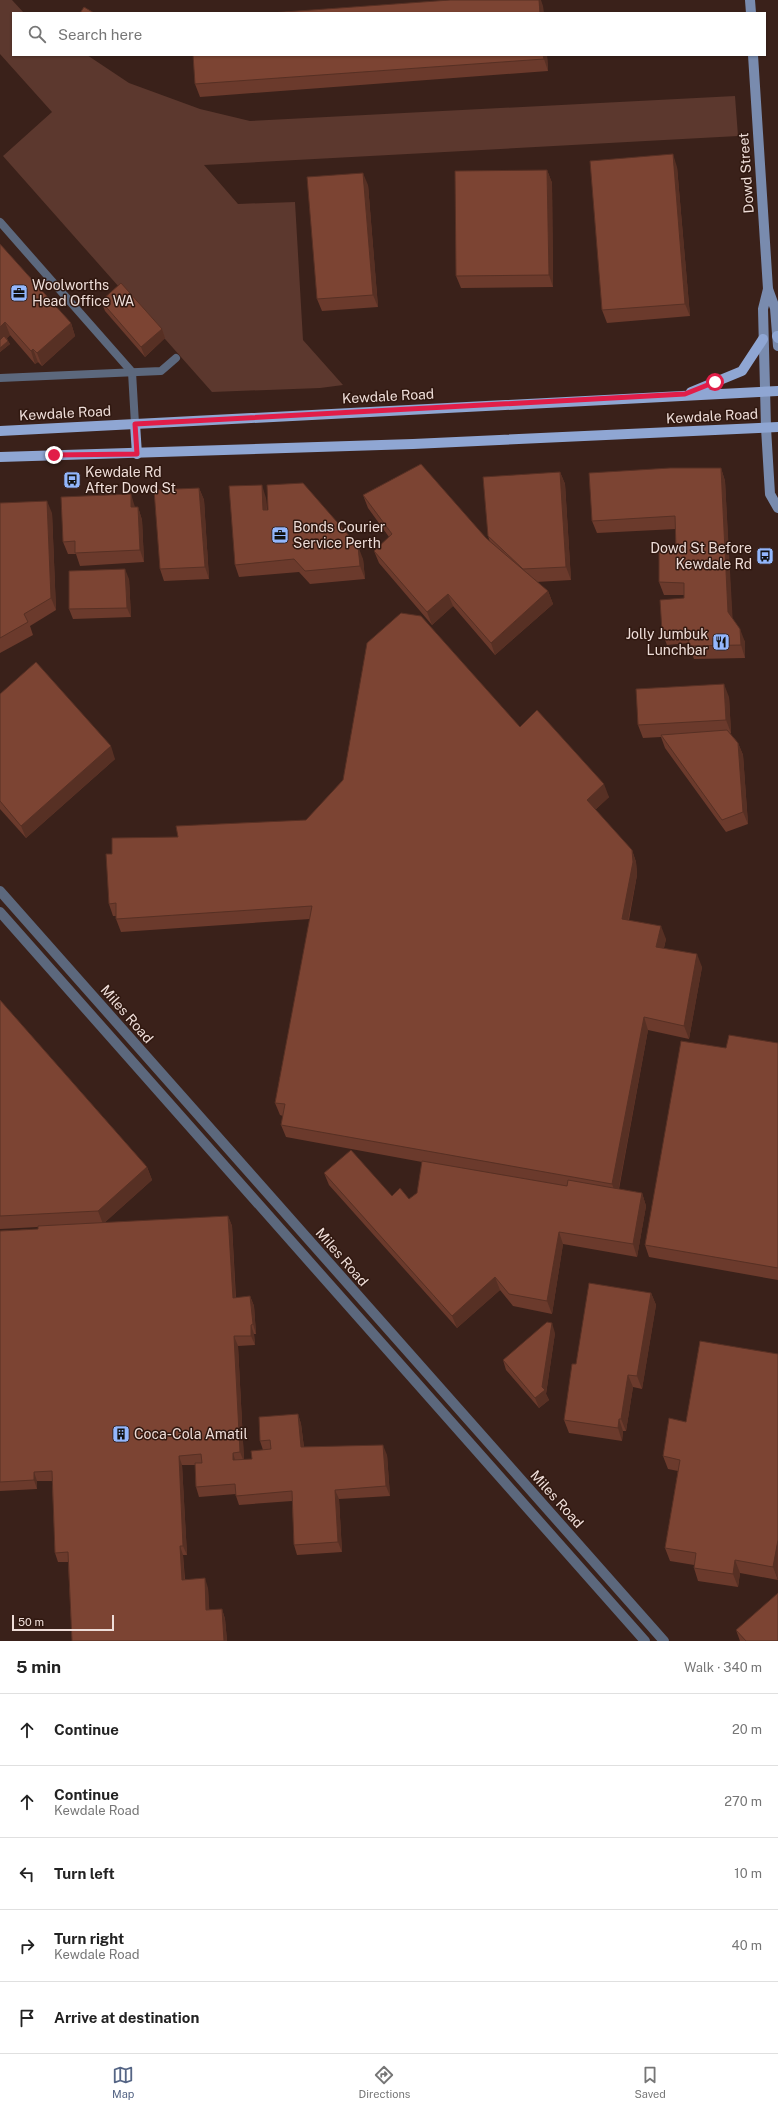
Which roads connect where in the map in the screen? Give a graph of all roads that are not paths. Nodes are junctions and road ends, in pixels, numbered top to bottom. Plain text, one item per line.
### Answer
1 (750, 0) edge
2 (751, 12) edge
3 (753, 56) edge
4 (0, 222) edge
5 (768, 289) junction
6 (763, 339) junction
7 (778, 340) edge
8 (176, 358) dead end
9 (132, 372) junction
10 (0, 378) edge
11 (766, 391) junction
12 (778, 391) edge
13 (685, 394) junction
14 (135, 424) junction
15 (778, 427) edge
16 (766, 428) junction
17 (0, 430) edge
18 (137, 454) junction
19 (0, 457) edge
20 (778, 508) edge
21 (0, 891) edge
22 (0, 912) edge
23 (645, 1641) edge
24 (664, 1641) edge

1 - 2 street
3 - 5 street, Dowd Street
4 - 9 lane
5 - 6 street, Dowd Street
5 - 7 street, Dowd Street
6 - 11 street, Dowd Street
6 - 13 main road
8 - 9 lane
9 - 10 lane
9 - 14 lane
11 - 12 main road, Kewdale Road
11 - 13 main road, Kewdale Road
11 - 16 street, Dowd Street
13 - 14 main road, Kewdale Road
14 - 17 main road, Kewdale Road
14 - 18 main road
15 - 16 main road, Kewdale Road
16 - 18 main road, Kewdale Road
16 - 20 street, Dowd Street
18 - 19 main road, Kewdale Road
21 - 24 street, Miles Road
22 - 23 street, Miles Road

